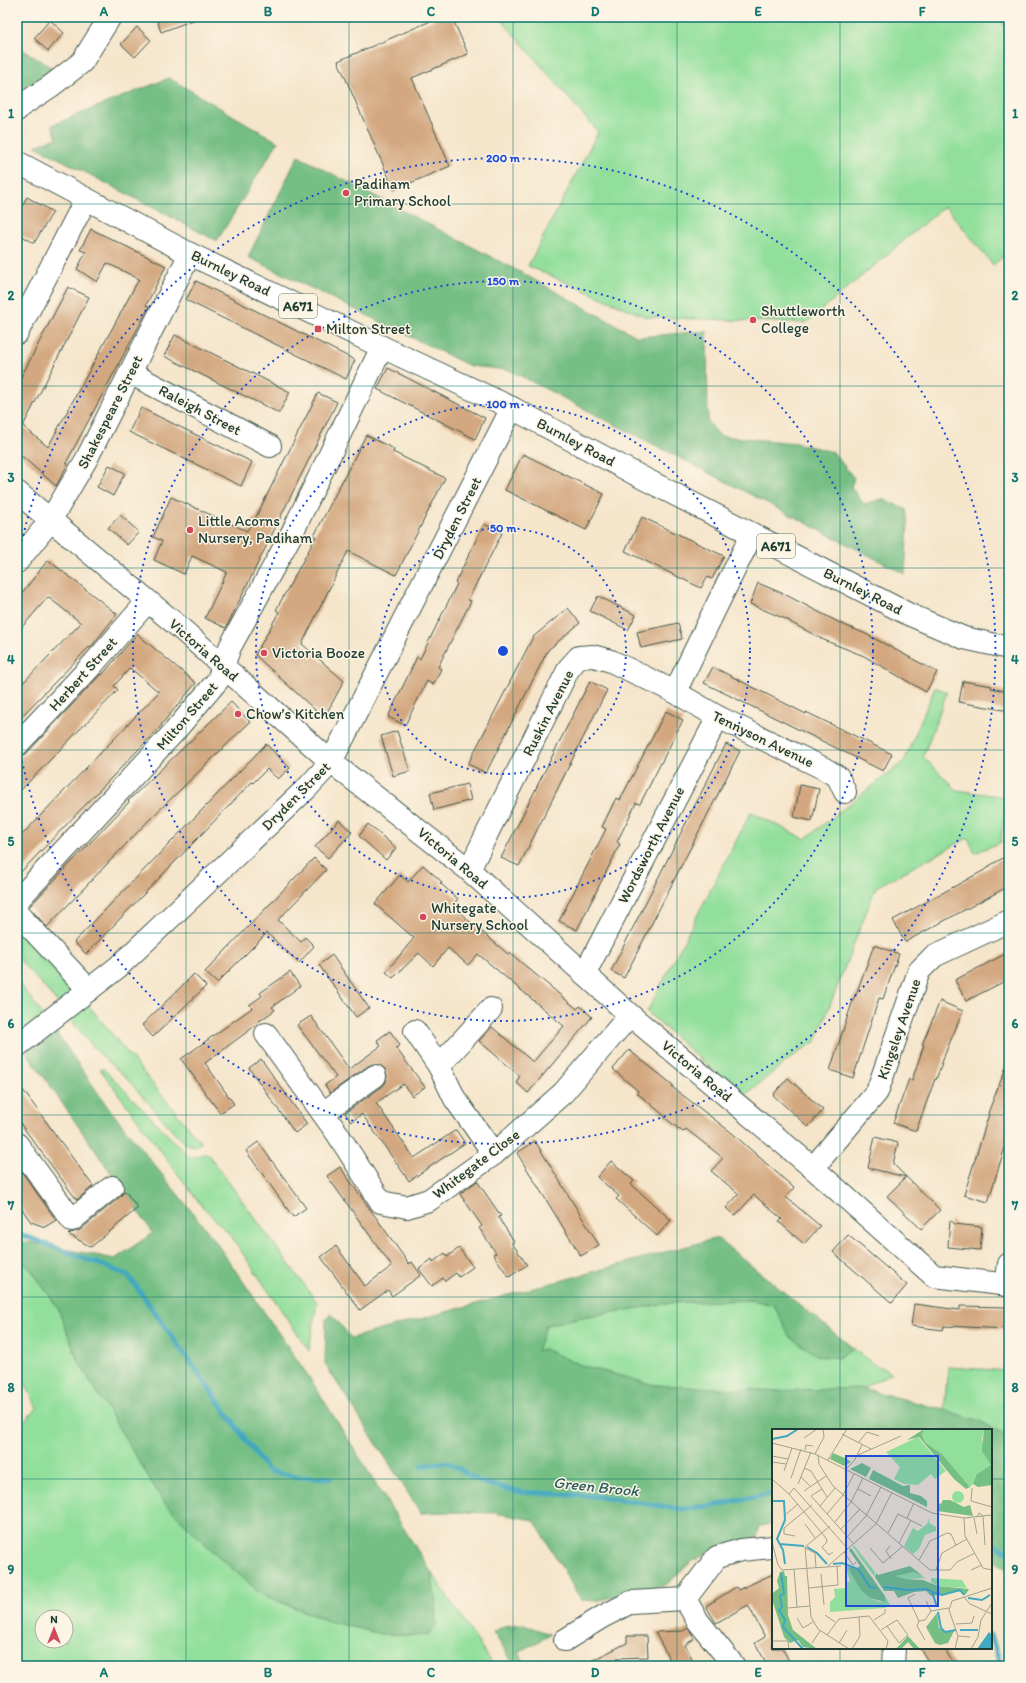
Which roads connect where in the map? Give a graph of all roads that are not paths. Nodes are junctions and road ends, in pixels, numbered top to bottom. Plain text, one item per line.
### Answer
1 (110, 17) edge
2 (17, 110) edge
3 (17, 162) edge
4 (86, 199) junction
5 (190, 254) junction
6 (17, 333) edge
7 (382, 347) junction
8 (130, 373) junction
9 (512, 408) junction
10 (270, 446) dead end
11 (17, 492) edge
12 (50, 521) junction
13 (752, 534) junction
14 (17, 562) edge
15 (147, 602) junction
16 (1009, 648) edge
17 (224, 666) junction
18 (675, 692) junction
19 (718, 717) junction
20 (17, 745) edge
21 (331, 762) junction
22 (845, 792) dead end
23 (469, 870) junction
24 (17, 901) edge
25 (17, 913) edge
26 (1009, 922) edge
27 (585, 973) junction
28 (90, 990) junction
29 (491, 1009) dead end
30 (630, 1015) junction
31 (415, 1031) dead end
32 (266, 1034) dead end
33 (17, 1046) edge
34 (439, 1066) junction
35 (375, 1076) dead end
36 (323, 1113) junction
37 (17, 1144) edge
38 (494, 1154) junction
39 (813, 1168) junction
40 (112, 1187) dead end
41 (1008, 1278) edge
42 (772, 1547) dead end
43 (685, 1599) junction
44 (565, 1640) dead end
45 (894, 1649) edge
46 (734, 1666) edge
47 (893, 1666) edge

1 - 2 street
3 - 4 street, Burnley Road / A671
4 - 5 street, Burnley Road / A671
4 - 6 street
5 - 7 street, Burnley Road / A671
5 - 8 street, Shakespeare Street
7 - 9 street, Burnley Road / A671
7 - 17 street, Milton Street
8 - 10 street, Raleigh Street
8 - 12 street, Shakespeare Street
9 - 13 street, Burnley Road / A671
9 - 21 street, Dryden Street
11 - 12 street, Victoria Road
12 - 14 street, Shakespeare Street
12 - 15 street, Victoria Road
13 - 16 street, Burnley Road / A671
13 - 18 street
15 - 17 street, Victoria Road
15 - 20 street, Herbert Street
17 - 21 street, Victoria Road
17 - 24 street, Milton Street
18 - 19 street, Tennyson Avenue
18 - 23 street, Ruskin Avenue
19 - 22 street, Tennyson Avenue
19 - 27 street, Wordsworth Avenue
21 - 23 street, Victoria Road
21 - 28 street, Dryden Street
23 - 27 street, Victoria Road
25 - 28 street
26 - 39 street, Kingsley Avenue
27 - 30 street, Victoria Road
28 - 33 street, Dryden Street
29 - 34 street
30 - 38 street, Whitegate Close
30 - 39 street, Victoria Road
31 - 34 street
32 - 36 street, Whitegate Close
34 - 38 street
35 - 36 street
36 - 38 street, Whitegate Close
37 - 40 street
39 - 41 street, Victoria Road
42 - 43 street
43 - 44 street
43 - 46 street
45 - 47 street

